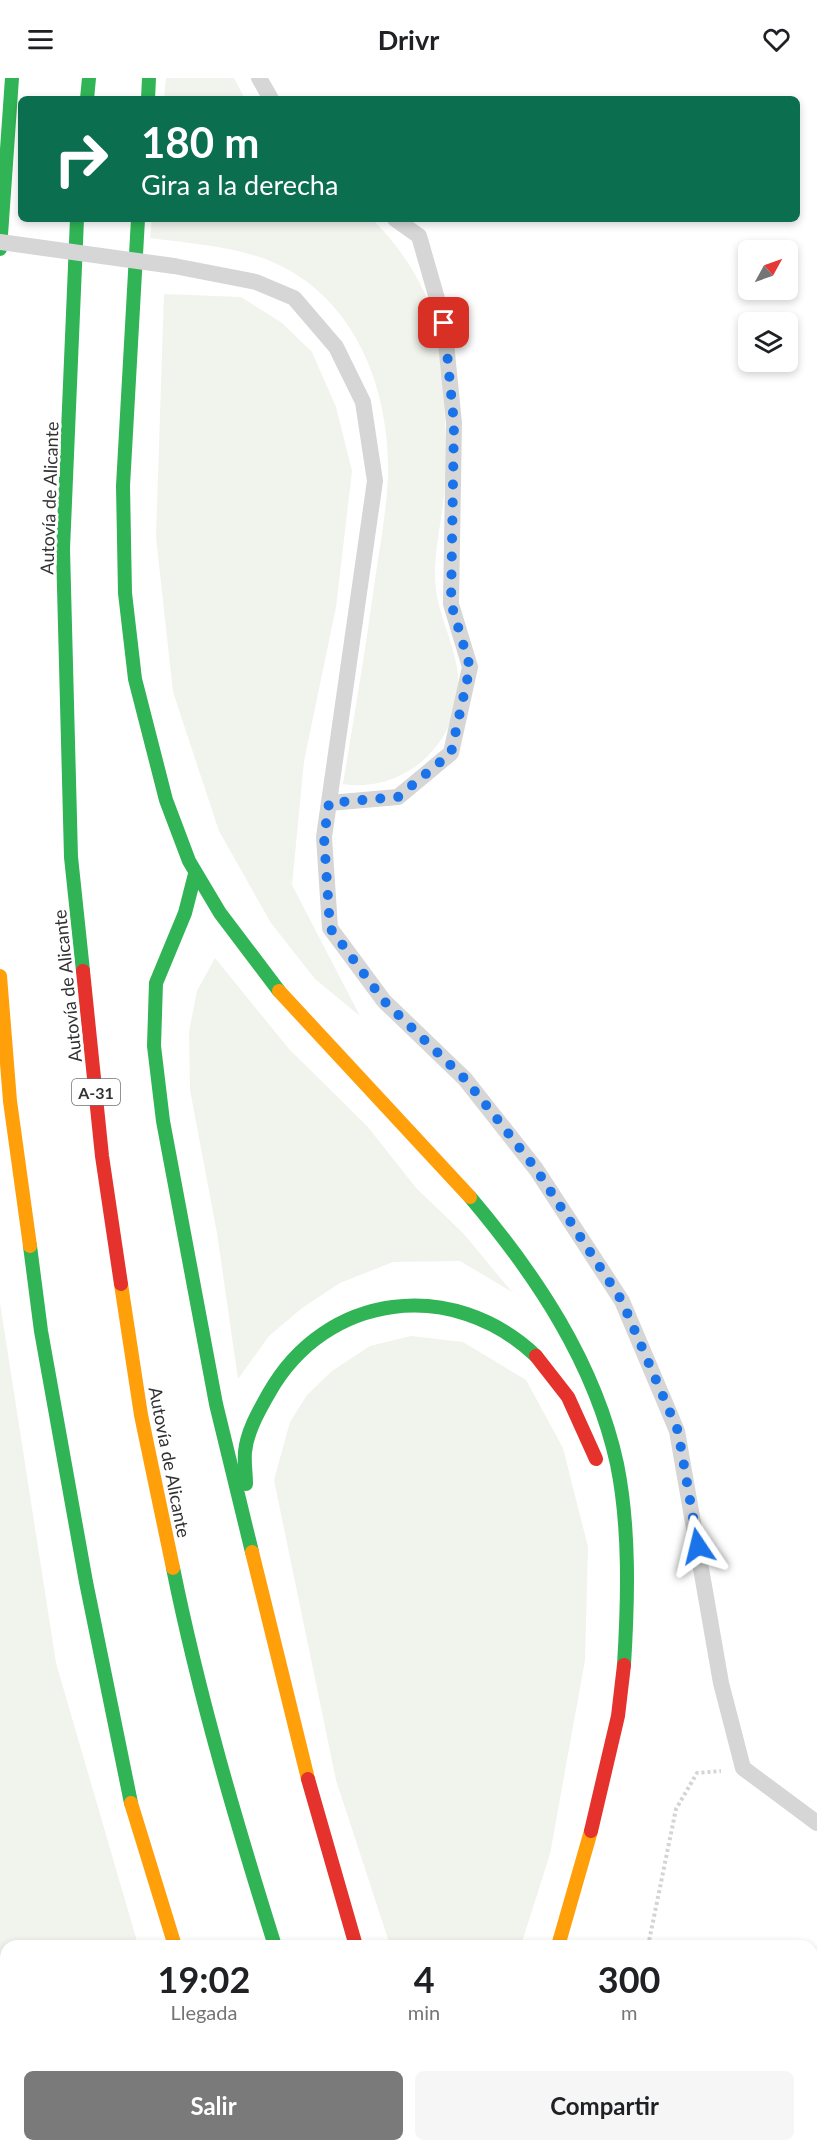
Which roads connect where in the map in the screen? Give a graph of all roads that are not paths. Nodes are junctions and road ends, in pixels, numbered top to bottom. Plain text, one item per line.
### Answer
1 (12, 78) edge
2 (89, 78) edge
3 (149, 78) edge
4 (259, 78) edge
5 (87, 96) edge
6 (148, 96) edge
7 (269, 96) edge
8 (9, 107) junction
9 (0, 129) edge
10 (77, 222) edge
11 (138, 222) edge
12 (399, 222) edge
13 (0, 242) edge
14 (0, 249) edge
15 (329, 803) junction
16 (195, 874) junction
17 (0, 976) edge
18 (599, 1470) dead end
19 (610, 1512) dead end
20 (248, 1531) junction
21 (625, 1577) junction
22 (817, 1823) edge
23 (173, 1940) edge
24 (273, 1940) edge
25 (354, 1940) edge
26 (560, 1940) edge

1 - 8 highway
2 - 5 highway
3 - 6 highway
4 - 7 lane
8 - 9 highway
8 - 14 highway
10 - 24 highway, Autovía de Alicante / A-31
11 - 16 highway
12 - 15 lane
13 - 15 lane, bridge
15 - 22 lane
16 - 20 highway
16 - 21 highway
17 - 23 highway
18 - 20 highway
19 - 21 highway
20 - 25 highway
21 - 26 highway

